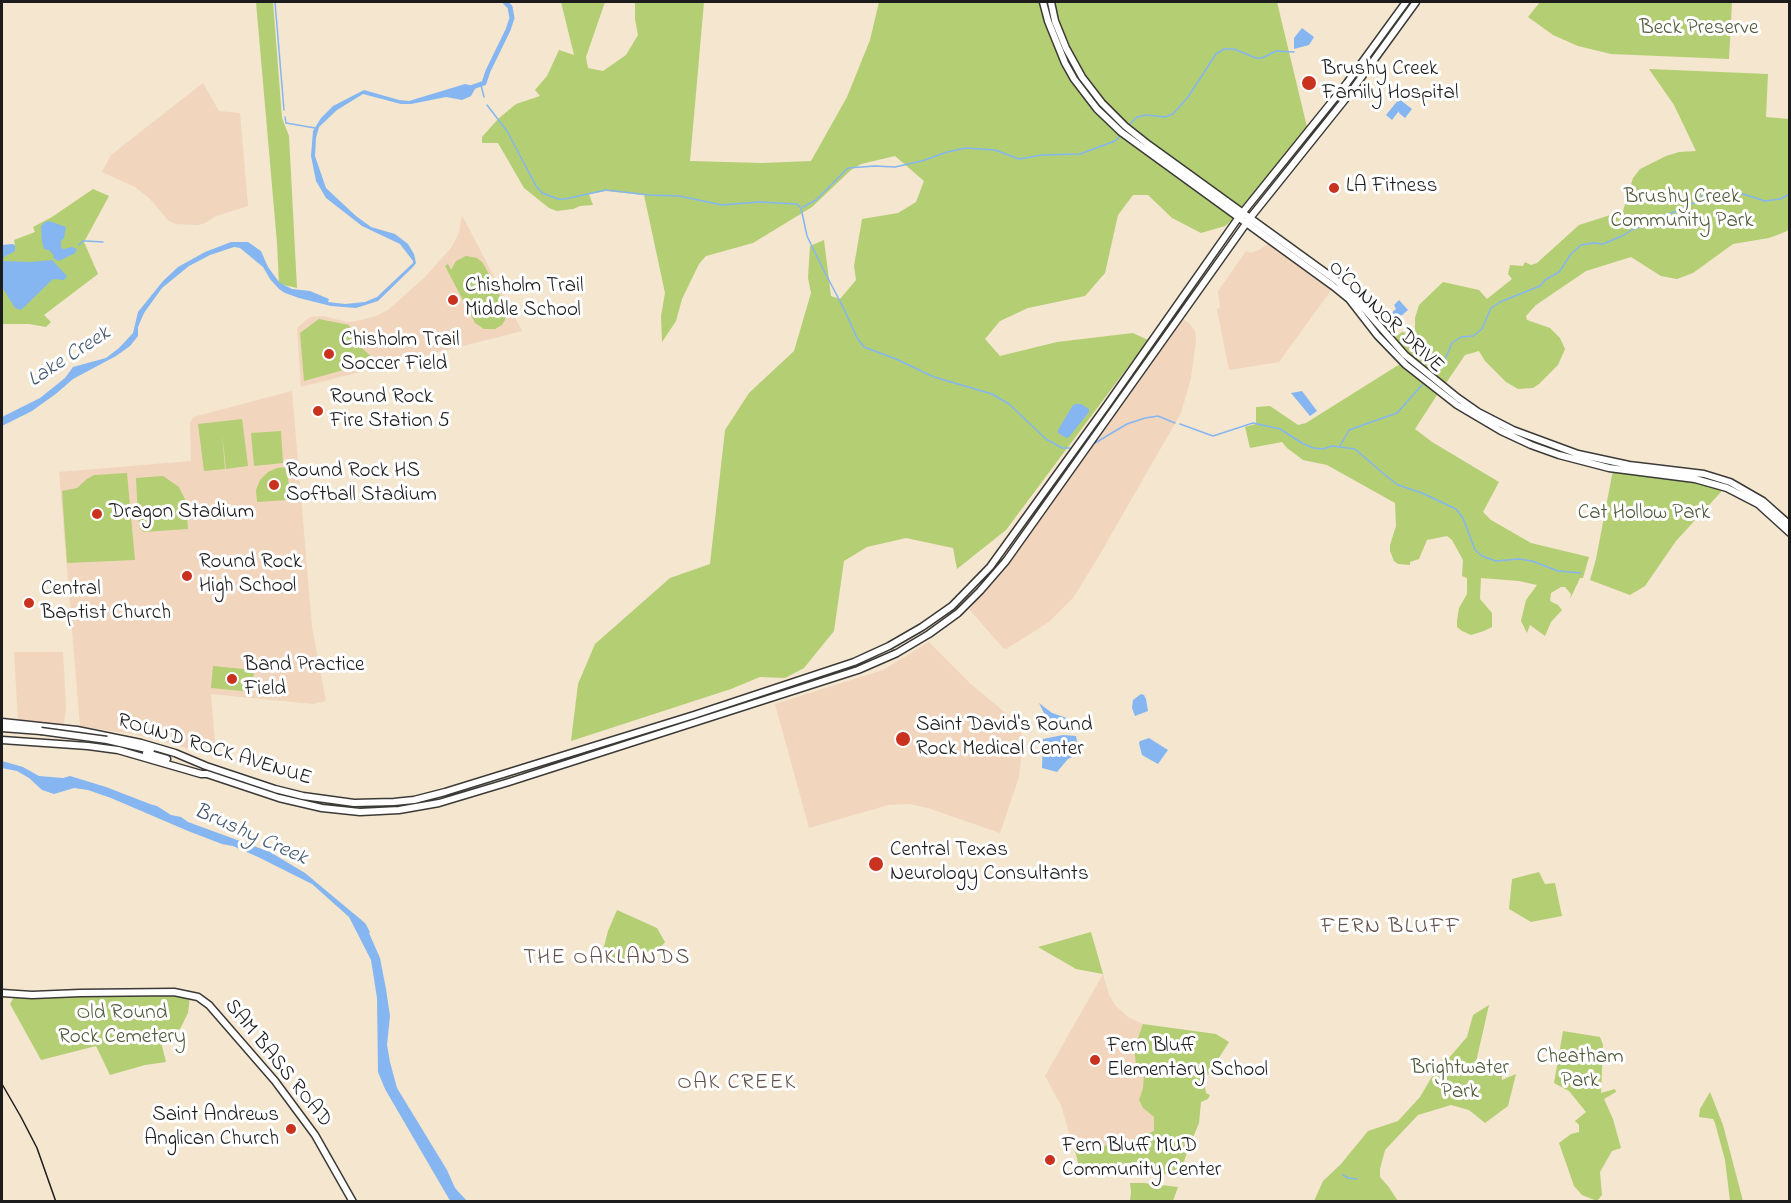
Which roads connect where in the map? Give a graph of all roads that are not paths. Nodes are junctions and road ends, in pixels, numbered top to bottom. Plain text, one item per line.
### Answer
1 (1043, 2) edge
2 (1051, 2) edge
3 (1406, 2) edge
4 (1416, 2) edge
5 (1347, 83) junction
6 (1331, 103) junction
7 (1340, 105) junction
8 (1331, 116) junction
9 (1241, 215) junction
10 (1249, 221) junction
11 (1301, 258) junction
12 (1107, 405) junction
13 (1095, 421) junction
14 (1078, 459) junction
15 (1056, 490) junction
16 (1790, 525) edge
17 (1790, 533) edge
18 (803, 679) junction
19 (806, 687) junction
20 (765, 691) junction
21 (687, 717) junction
22 (708, 719) junction
23 (2, 722) edge
24 (67, 729) junction
25 (2, 730) edge
26 (95, 733) junction
27 (4, 740) edge
28 (106, 742) junction
29 (634, 742) junction
30 (63, 744) junction
31 (94, 746) junction
32 (569, 754) junction
33 (571, 761) junction
34 (206, 766) junction
35 (207, 774) junction
36 (500, 775) junction
37 (445, 792) junction
38 (455, 798) junction
39 (407, 809) junction
40 (2, 993) edge
41 (353, 1202) edge

1 - 9 main road, O'CONNOR DRIVE
2 - 9 main road, O'CONNOR DRIVE
3 - 5 main road
4 - 7 main road
5 - 6 main road
5 - 7 main road
6 - 8 main road
6 - 9 main road
7 - 8 main road
8 - 10 main road
9 - 10 main road, O'CONNOR DRIVE
9 - 12 main road
10 - 11 main road, O'CONNOR DRIVE
10 - 11 main road, O'CONNOR DRIVE
10 - 14 main road
11 - 16 main road, O'CONNOR DRIVE
11 - 17 main road, O'CONNOR DRIVE
12 - 13 main road
12 - 14 main road
13 - 15 main road
13 - 18 main road
14 - 15 main road
15 - 19 main road
18 - 19 main road
18 - 20 main road
19 - 22 main road
20 - 21 main road
20 - 22 main road
21 - 29 main road
21 - 32 main road
22 - 29 main road
23 - 24 main road, ROUND ROCK AVENUE
24 - 26 main road, ROUND ROCK AVENUE
24 - 30 main road
25 - 28 main road, bridge
26 - 31 main road
26 - 34 main road, ROUND ROCK AVENUE
27 - 30 main road, ROUND ROCK AVENUE
28 - 34 main road
28 - 35 main road
29 - 33 main road
30 - 31 main road, ROUND ROCK AVENUE
31 - 35 main road, ROUND ROCK AVENUE
32 - 33 main road
32 - 36 main road
33 - 38 main road
34 - 37 main road, ROUND ROCK AVENUE
35 - 39 main road, ROUND ROCK AVENUE
36 - 37 main road
36 - 38 main road
37 - 39 main road
38 - 39 main road
40 - 41 main road, SAM BASS ROAD

